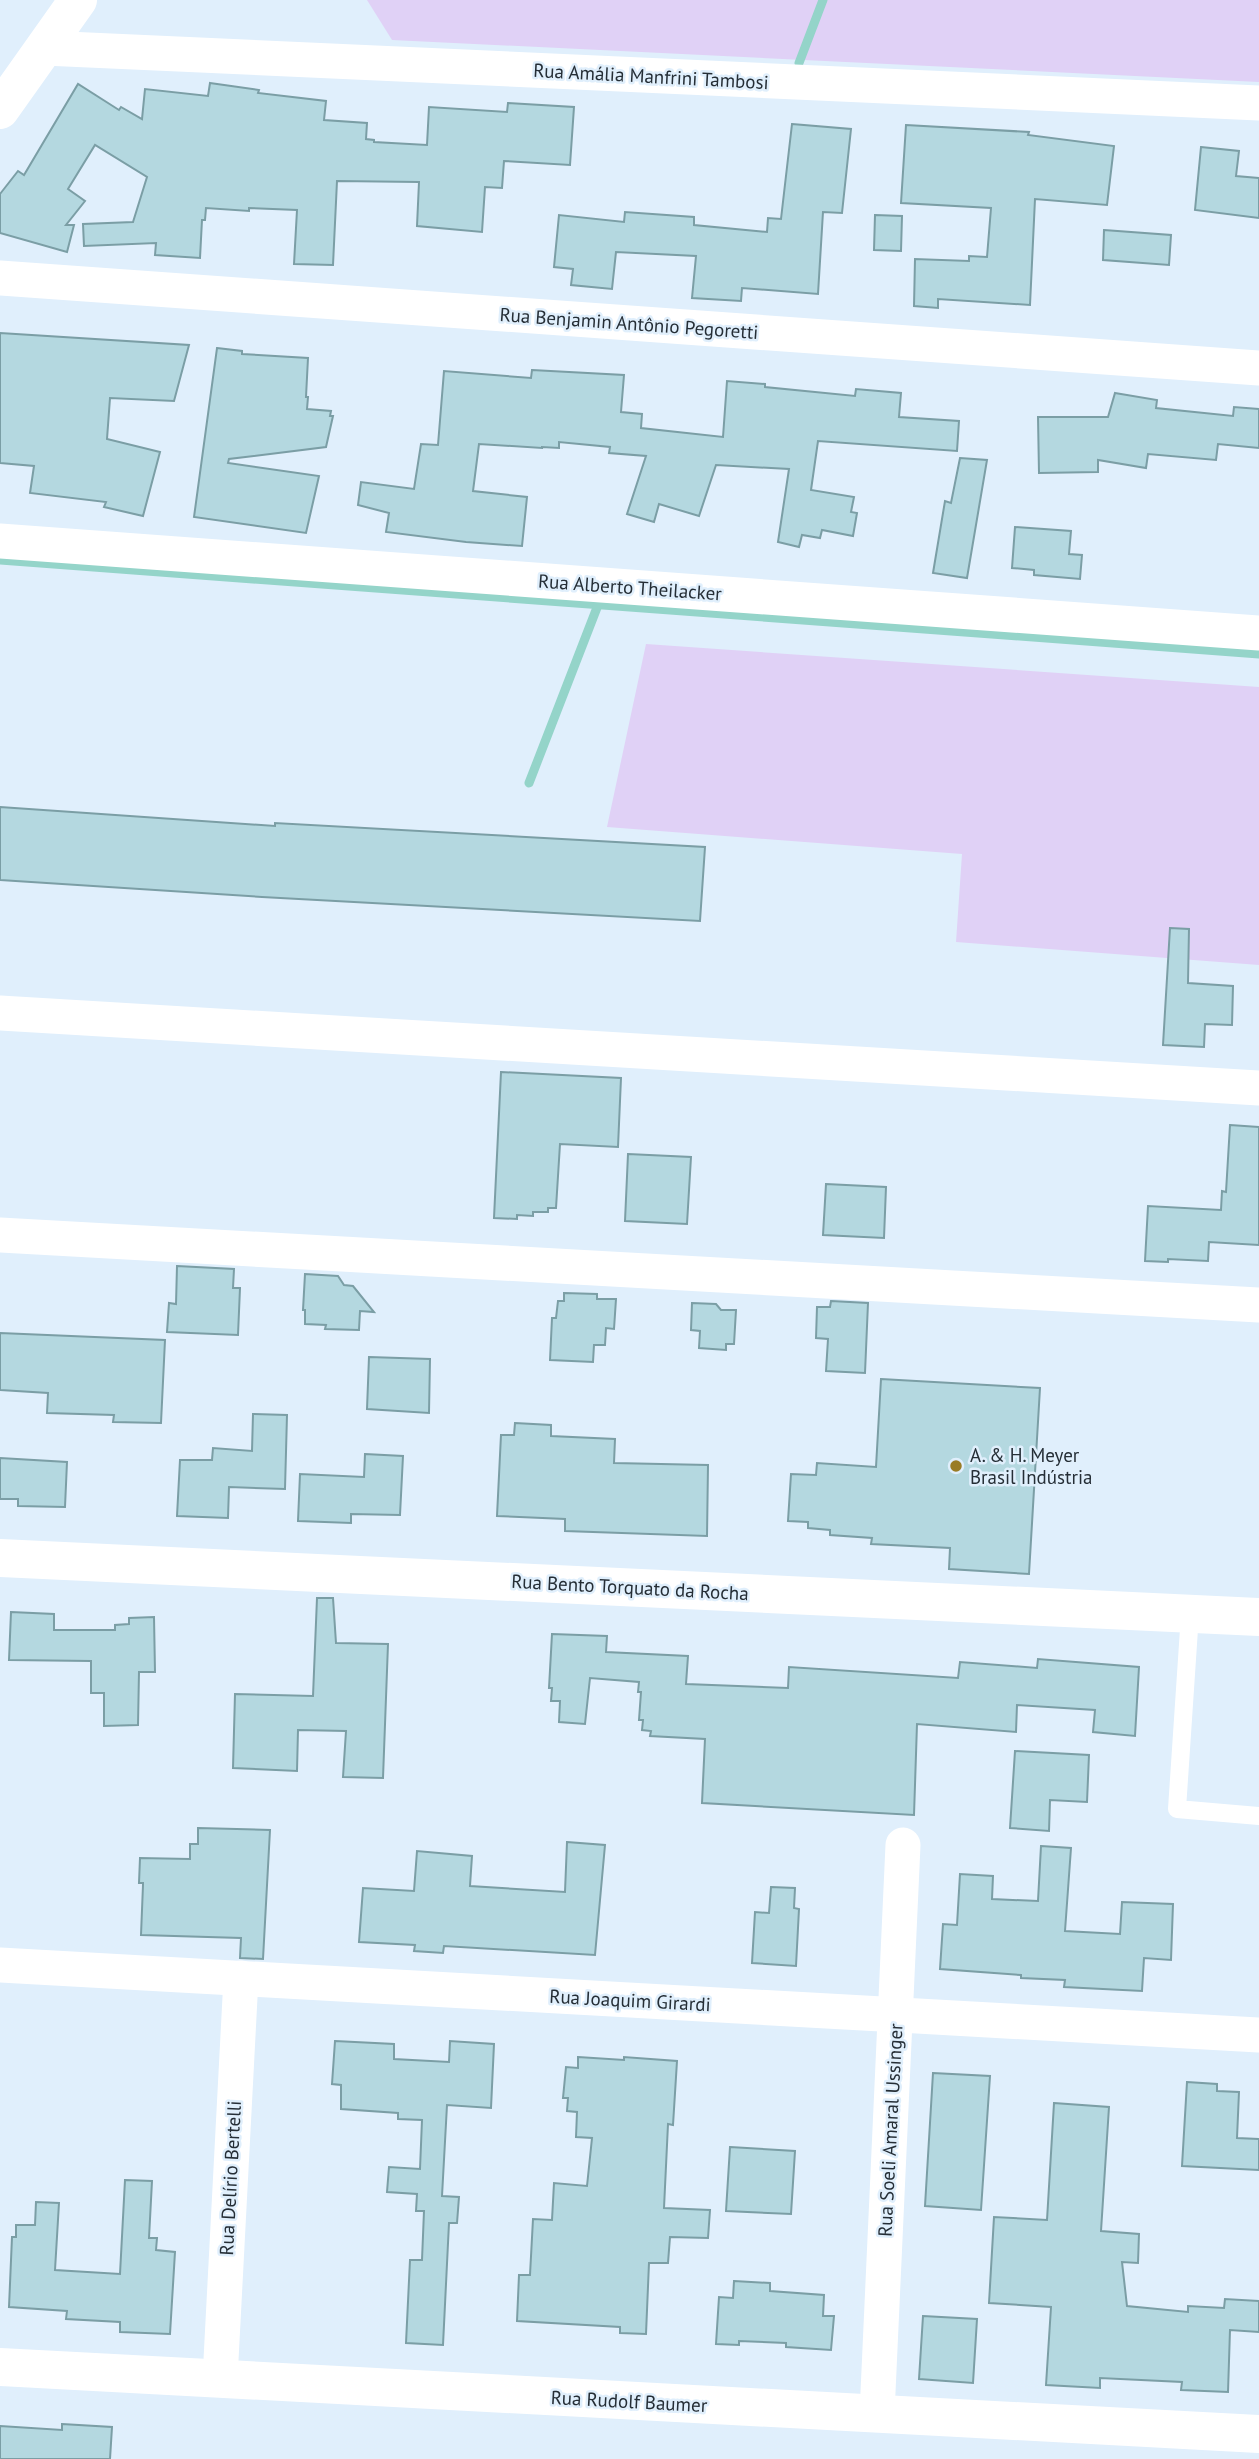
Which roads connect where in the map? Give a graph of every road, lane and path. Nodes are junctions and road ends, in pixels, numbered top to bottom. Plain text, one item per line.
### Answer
1 (78, 0) edge
2 (44, 48) junction
3 (1259, 103) edge
4 (0, 110) edge
5 (0, 278) edge
6 (1259, 368) edge
7 (0, 541) edge
8 (1259, 633) edge
9 (0, 1013) edge
10 (1259, 1087) edge
11 (0, 1235) edge
12 (1259, 1306) edge
13 (0, 1558) edge
14 (1190, 1614) junction
15 (1259, 1617) edge
16 (1259, 1816) edge
17 (904, 1845) dead end
18 (0, 1965) edge
19 (241, 1978) junction
20 (895, 2014) junction
21 (1259, 2035) edge
22 (0, 2367) edge
23 (220, 2379) junction
24 (877, 2414) junction
25 (1259, 2434) edge

1 - 2 street
2 - 3 street, Rua Amália Manfrini Tambosi
2 - 4 street
5 - 6 street, Rua Benjamin Antônio Pegoretti
7 - 8 street, Rua Alberto Theilacker
9 - 10 street
11 - 12 street
13 - 14 street, Rua Bento Torquato da Rocha
14 - 15 street, Rua Bento Torquato da Rocha
14 - 16 lane
17 - 20 street, Rua Soeli Amaral Ussinger
18 - 19 street, Rua Joaquim Girardi
19 - 20 street, Rua Joaquim Girardi
19 - 23 street, Rua Delírio Bertelli
20 - 21 street, Rua Joaquim Girardi
20 - 24 street, Rua Soeli Amaral Ussinger
22 - 23 street, Rua Rudolf Baumer
23 - 24 street, Rua Rudolf Baumer
24 - 25 street, Rua Rudolf Baumer

